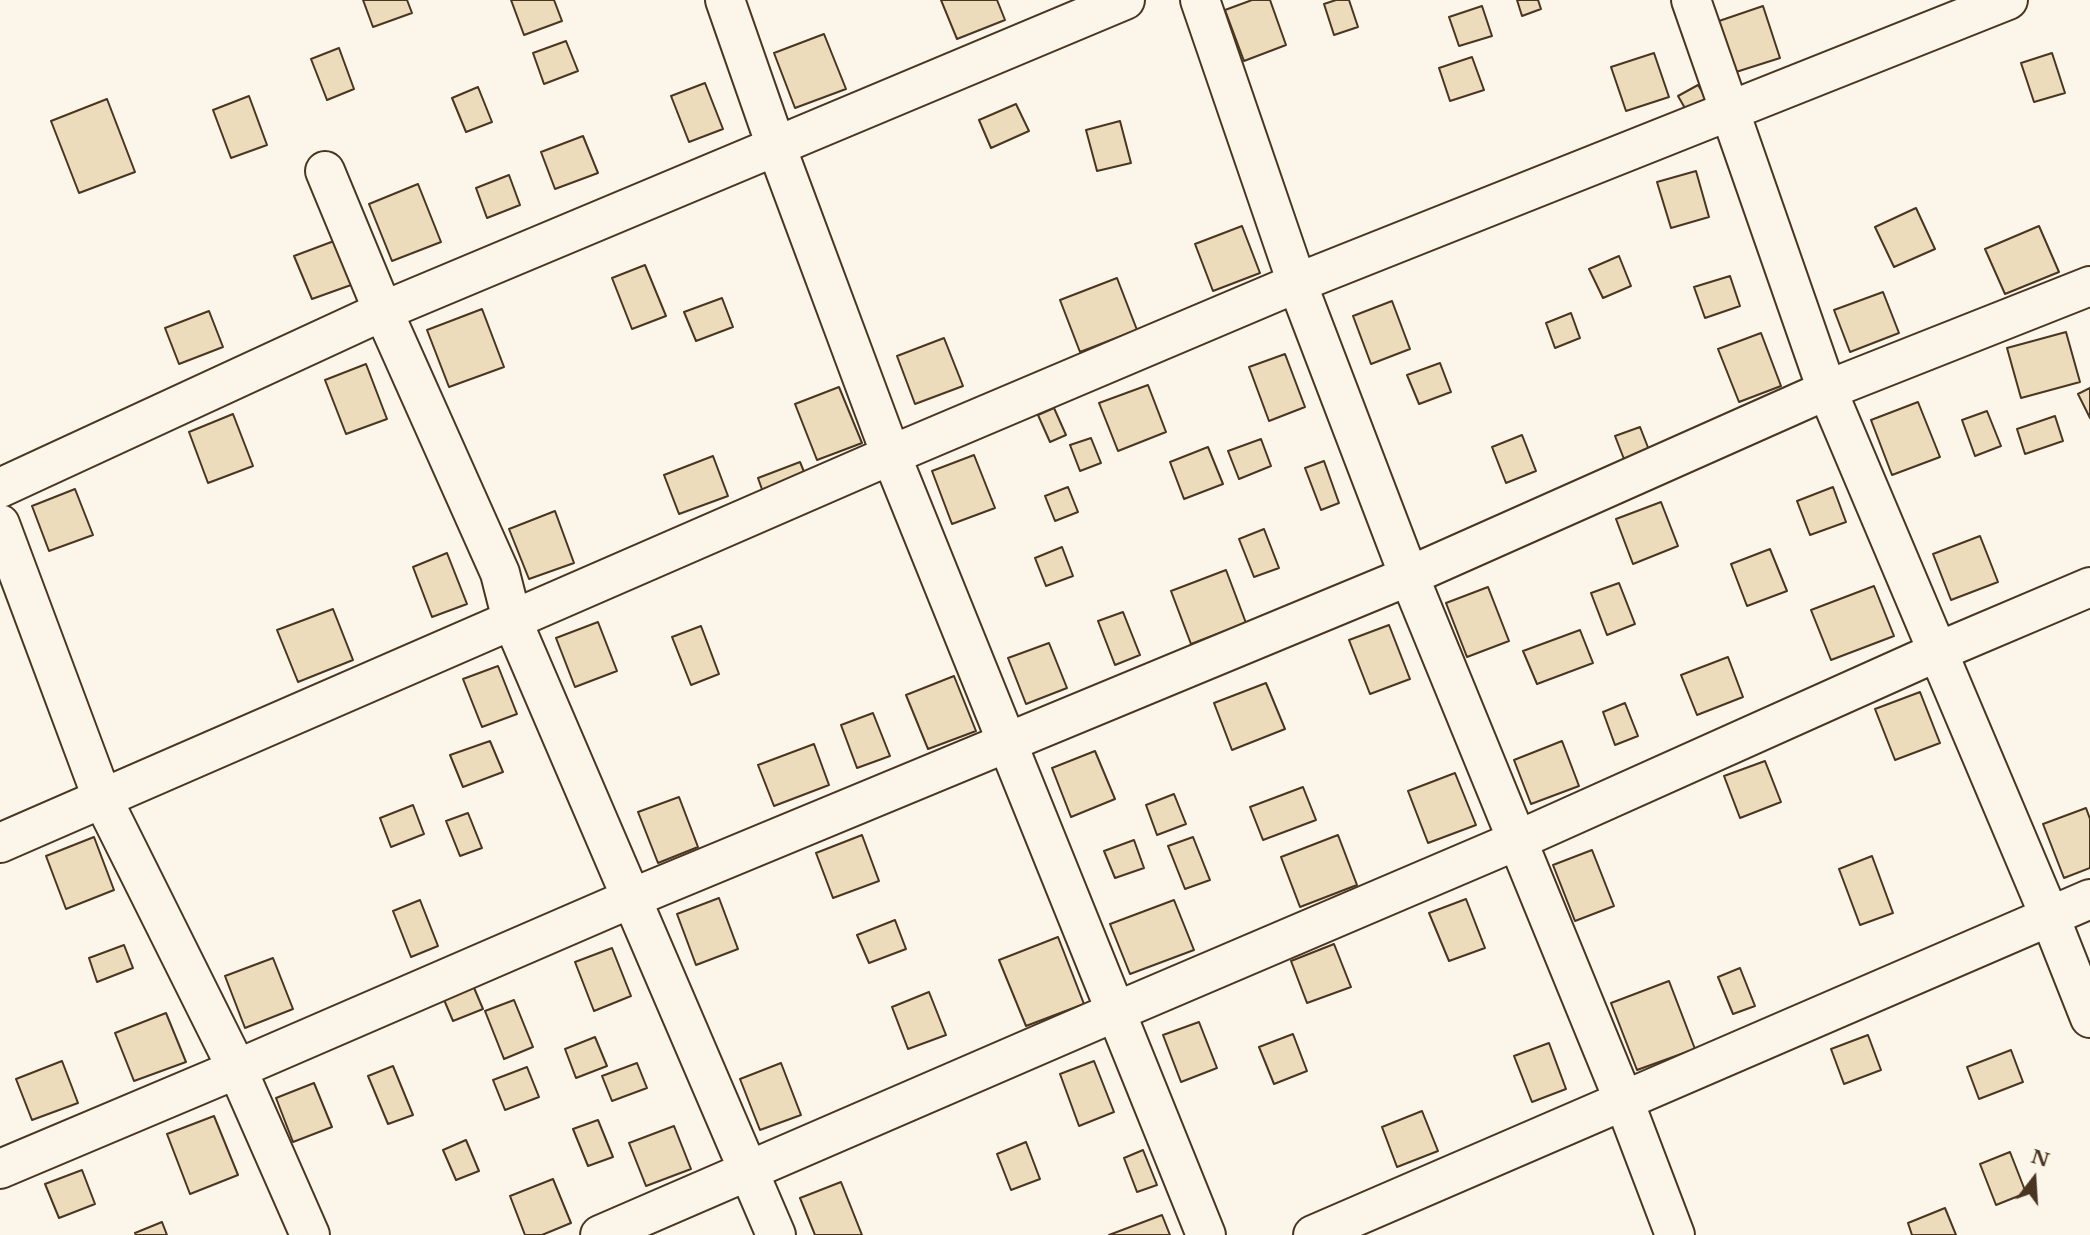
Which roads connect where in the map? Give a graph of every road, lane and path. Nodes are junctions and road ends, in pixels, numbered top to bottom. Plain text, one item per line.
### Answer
1 (725, 0) edge
2 (1125, 0) edge
3 (1200, 0) edge
4 (1691, 0) edge
5 (2008, 0) edge
6 (1729, 111) junction
7 (776, 146) junction
8 (325, 171) dead end
9 (1297, 284) junction
10 (2090, 286) edge
11 (383, 311) junction
12 (1827, 390) junction
13 (891, 455) junction
14 (0, 488) edge
15 (0, 524) edge
16 (1409, 576) junction
17 (2090, 587) edge
18 (512, 620) junction
19 (1937, 652) junction
20 (1008, 742) junction
21 (103, 800) junction
22 (1518, 840) junction
23 (0, 843) edge
24 (632, 898) junction
25 (2090, 899) edge
26 (2050, 917) junction
27 (1115, 1012) junction
28 (2090, 1018) edge
29 (237, 1069) junction
30 (1624, 1101) junction
31 (0, 1169) edge
32 (750, 1171) junction
33 (310, 1235) edge
34 (600, 1235) edge
35 (776, 1235) edge
36 (1206, 1235) edge
37 (1313, 1235) edge
38 (1675, 1235) edge

1 - 7 street
2 - 7 street
3 - 9 street
4 - 6 street
5 - 6 street
6 - 9 street
6 - 12 street
7 - 11 street
7 - 13 street
8 - 11 street
9 - 13 street
9 - 16 street
10 - 12 street
11 - 14 street
11 - 18 street
12 - 16 street
12 - 19 street
13 - 18 street
13 - 20 street
15 - 21 street
16 - 20 street
16 - 22 street
17 - 19 street
18 - 21 street
18 - 24 street
19 - 22 street
19 - 26 street
20 - 24 street
20 - 27 street
21 - 23 street
21 - 29 street
22 - 27 street
22 - 30 street
24 - 29 street
24 - 32 street
25 - 26 street
26 - 28 street
26 - 30 street
27 - 32 street
27 - 36 street
29 - 31 street
29 - 33 street
30 - 37 street
30 - 38 street
32 - 34 street
32 - 35 street

